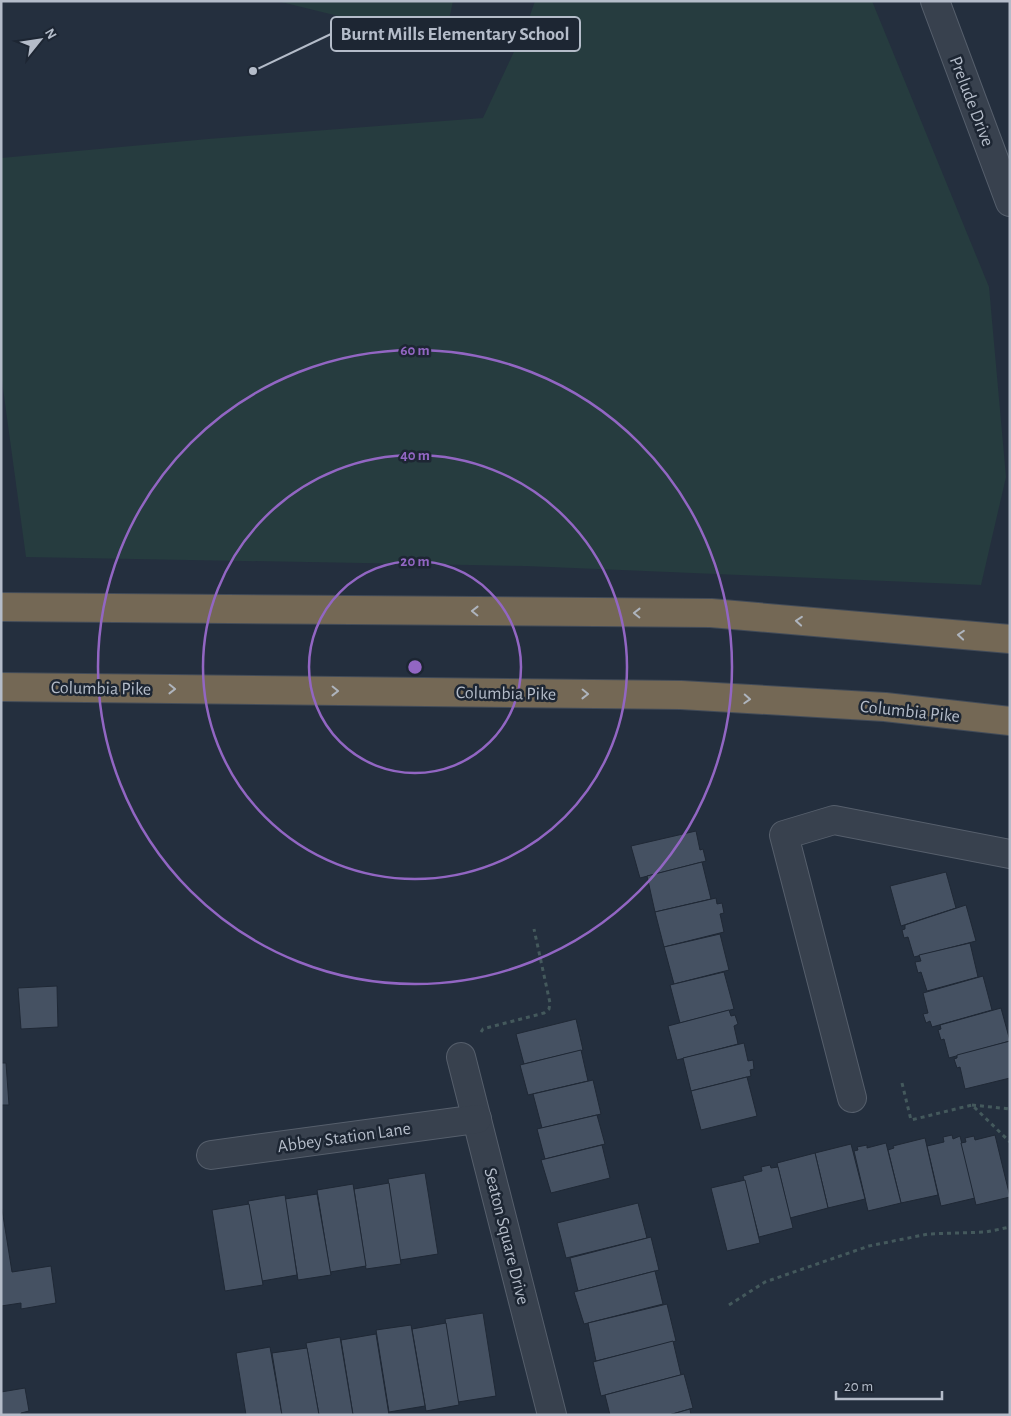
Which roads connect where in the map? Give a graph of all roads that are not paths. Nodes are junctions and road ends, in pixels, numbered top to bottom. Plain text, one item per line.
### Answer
1 (935, 1) edge
2 (1002, 160) edge
3 (1010, 202) edge
4 (1, 607) edge
5 (1010, 639) edge
6 (1, 687) edge
7 (1010, 721) edge
8 (1010, 854) edge
9 (461, 1057) dead end
10 (852, 1098) dead end
11 (477, 1119) junction
12 (211, 1155) dead end
13 (552, 1415) edge

1 - 2 street, Prelude Drive
2 - 3 street, Prelude Drive
5 -> 4 highway
6 -> 7 highway, Columbia Pike
8 - 10 street
9 - 11 street, Seaton Square Drive
11 - 12 street, Abbey Station Lane
11 - 13 street, Seaton Square Drive

